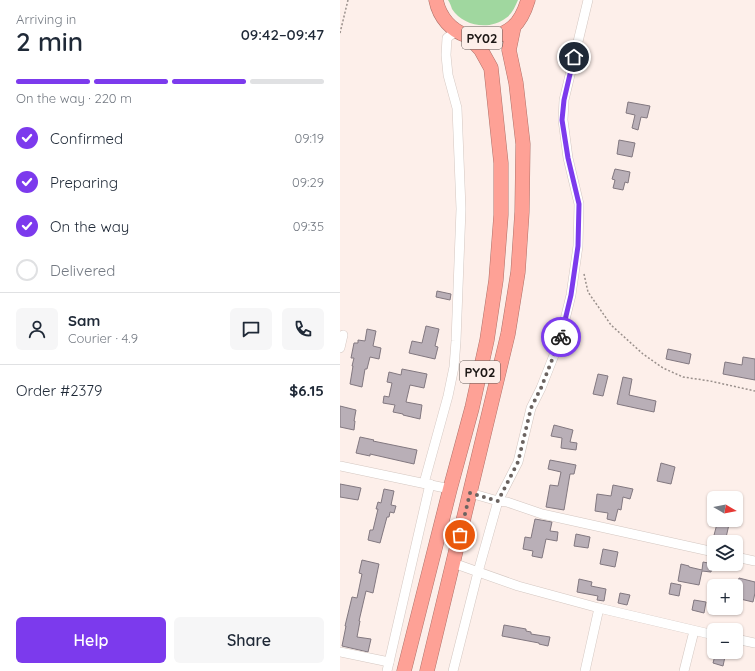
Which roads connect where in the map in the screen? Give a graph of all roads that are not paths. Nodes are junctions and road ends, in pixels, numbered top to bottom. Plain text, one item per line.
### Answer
1 (436, 0) edge
2 (528, 0) edge
3 (588, 0) edge
4 (514, 26) junction
5 (456, 31) junction
6 (469, 37) junction
7 (343, 335) dead end
8 (340, 348) edge
9 (340, 466) edge
10 (427, 484) junction
11 (450, 488) junction
12 (470, 493) junction
13 (498, 501) junction
14 (707, 550) edge
15 (743, 558) edge
16 (755, 561) edge
17 (453, 563) junction
18 (478, 572) junction
19 (599, 608) junction
20 (694, 631) junction
21 (707, 634) edge
22 (743, 640) edge
23 (755, 643) edge
24 (340, 652) edge
25 (388, 667) edge
26 (404, 671) edge
27 (427, 671) edge
28 (453, 671) edge
29 (584, 671) edge
30 (684, 671) edge

1 - 5 highway, PY02
2 - 4 highway, PY02
3 - 13 street
4 - 6 highway, PY02
4 - 12 highway, PY02
5 - 6 highway, PY02
5 - 10 street
6 - 11 highway, PY02
7 - 8 street
9 - 10 street
10 - 11 street
10 - 25 street
11 - 26 highway, PY02
12 - 13 street
12 - 17 highway, PY02
13 - 14 street
13 - 18 street
15 - 16 street
17 - 18 street
17 - 27 highway, PY02
18 - 19 street
18 - 28 street
19 - 20 street
19 - 29 street
20 - 21 street
20 - 30 street
22 - 23 street
24 - 25 street

